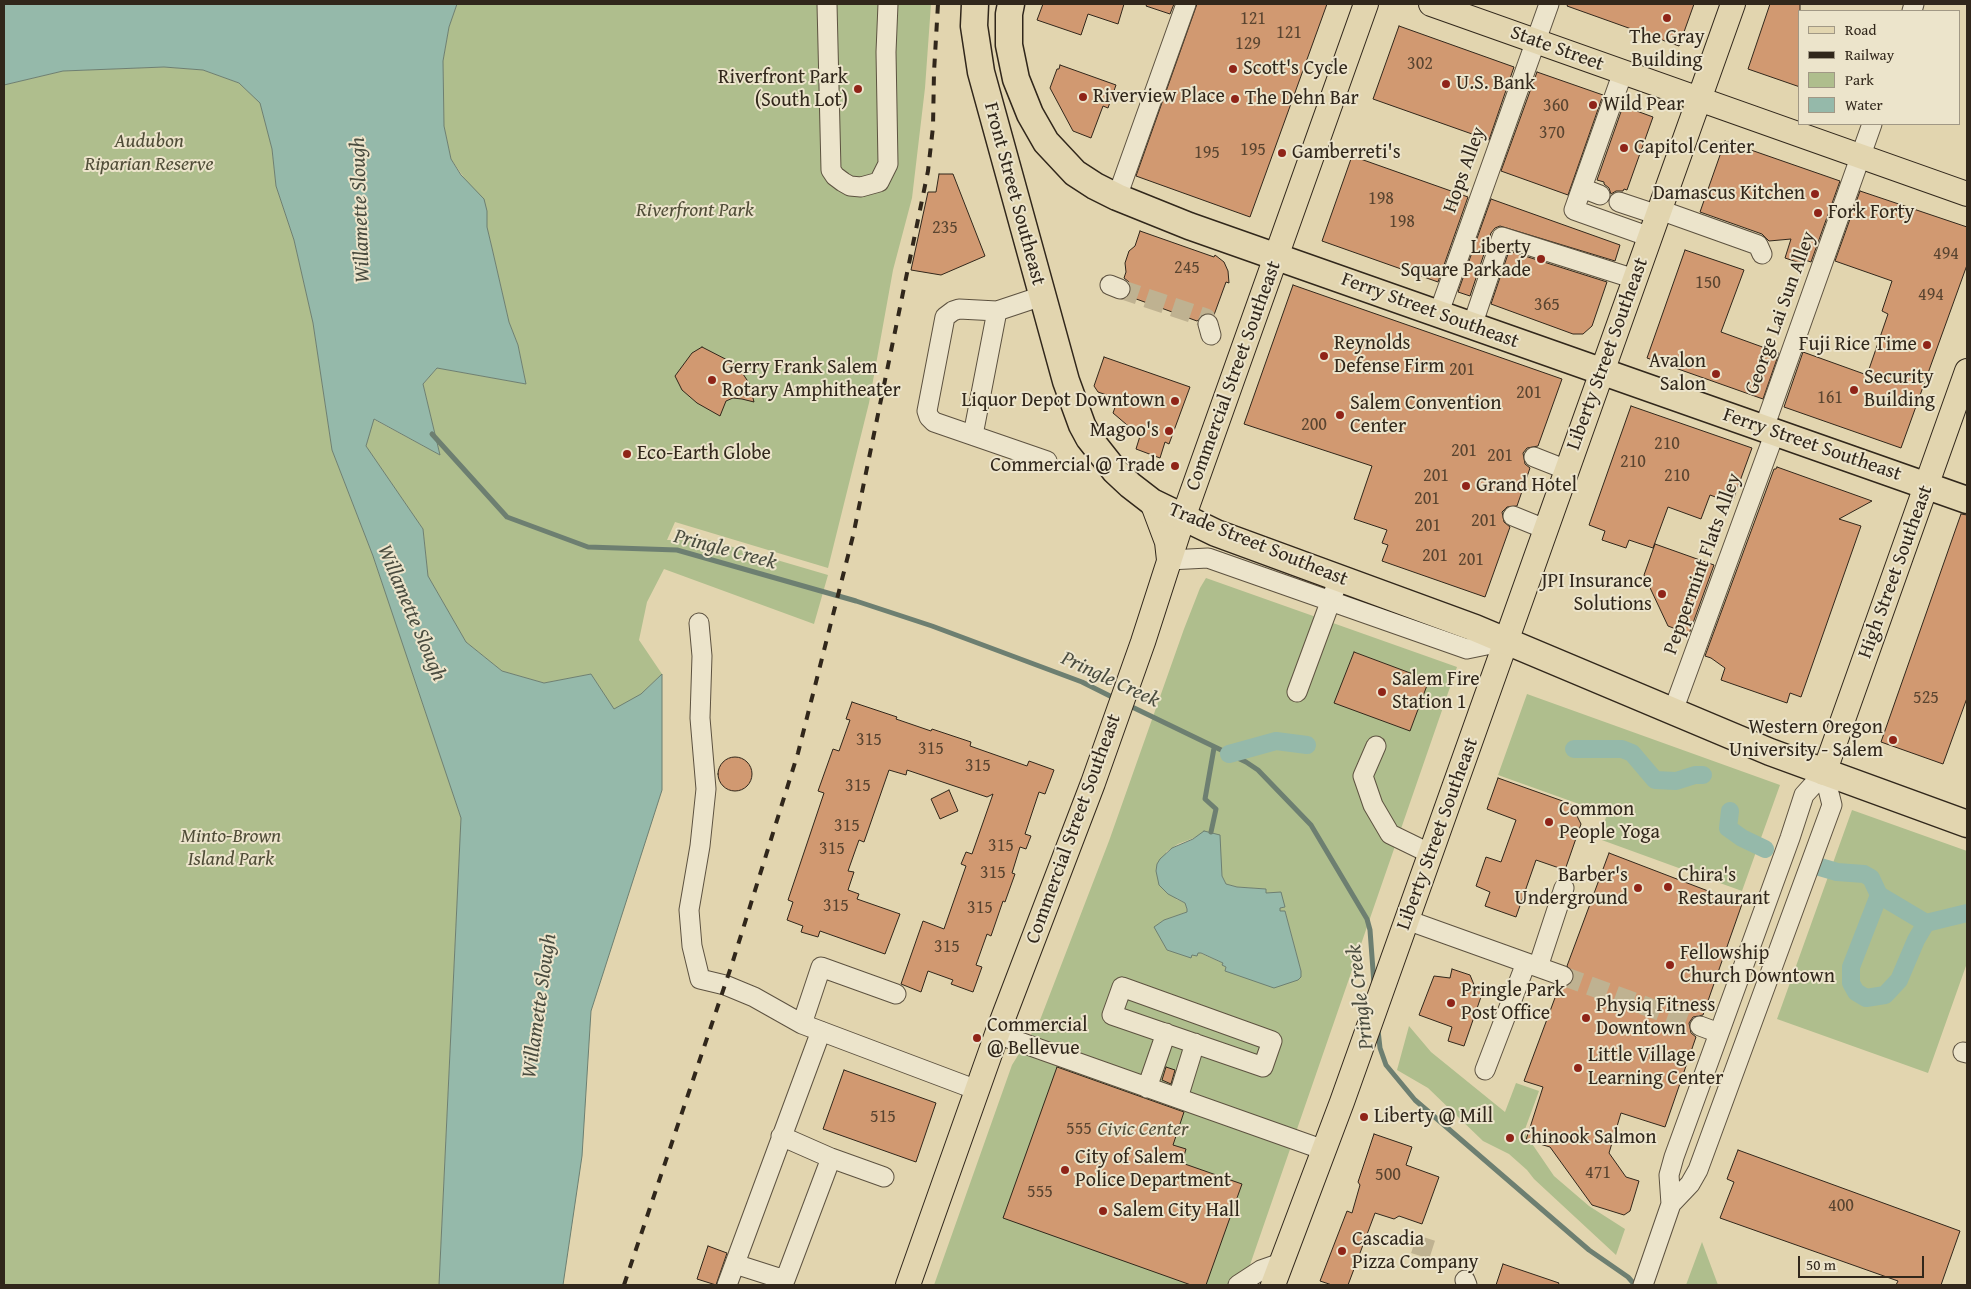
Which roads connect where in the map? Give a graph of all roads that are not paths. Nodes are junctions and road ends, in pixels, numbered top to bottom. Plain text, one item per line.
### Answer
1 (827, 4) edge
2 (888, 4) edge
3 (975, 4) edge
4 (1011, 4) edge
5 (1186, 4) edge
6 (1366, 4) edge
7 (1431, 4) edge
8 (1548, 4) edge
9 (1733, 4) edge
10 (1535, 41) junction
11 (1624, 72) junction
12 (1699, 99) junction
13 (1872, 125) edge
14 (1860, 156) junction
15 (1967, 194) edge
16 (1117, 197) junction
17 (1620, 202) dead end
18 (1656, 220) junction
19 (1762, 254) dead end
20 (1276, 256) junction
21 (1635, 280) junction
22 (1042, 296) junction
23 (997, 312) junction
24 (1438, 315) junction
25 (1472, 326) junction
26 (1602, 371) junction
27 (1967, 372) edge
28 (1066, 381) joint
29 (1769, 430) junction
30 (973, 435) junction
31 (1534, 457) dead end
32 (1048, 461) dead end
33 (1567, 470) junction
34 (1927, 486) junction
35 (1967, 500) edge
36 (1152, 502) junction
37 (1513, 516) dead end
38 (1183, 518) junction
39 (1546, 529) junction
40 (1169, 560) junction
41 (1335, 590) junction
42 (699, 623) dead end
43 (1506, 641) junction
44 (1297, 692) dead end
45 (1673, 712) junction
46 (1376, 746) dead end
47 (1824, 773) junction
48 (1967, 824) edge
49 (1430, 854) junction
50 (1564, 888) dead end
51 (1411, 909) junction
52 (1532, 965) junction
53 (1563, 976) tunnel mouth
54 (896, 994) dead end
55 (802, 1024) junction
56 (1700, 1026) tunnel mouth
57 (821, 1031) junction
58 (1166, 1033) junction
59 (1719, 1033) junction
60 (997, 1034) junction
61 (1195, 1043) junction
62 (1485, 1070) dead end
63 (1147, 1088) junction
64 (977, 1090) junction
65 (1178, 1098) junction
66 (781, 1136) junction
67 (1324, 1150) junction
68 (831, 1158) junction
69 (884, 1177) dead end
70 (1671, 1204) junction
71 (735, 1264) junction
72 (1279, 1279) edge
73 (727, 1285) edge
74 (908, 1285) edge
75 (1238, 1285) edge
76 (1643, 1285) edge

1 - 2 street
3 - 22 highway, Front Street Southeast
4 - 16 highway, Ferry Street Southeast
5 - 16 street
6 - 20 main road, Commercial Street Southeast
7 - 10 main road, State Street
8 - 10 street, Hops Alley
9 - 12 main road, Liberty Street Southeast
10 - 11 main road, State Street
10 - 24 street, Hops Alley
11 - 12 main road, State Street
11 - 18 street
12 - 14 main road, State Street
12 - 18 main road, Liberty Street Southeast
13 - 14 street, George Lai Sun Alley
14 - 15 main road, State Street
14 - 29 street, George Lai Sun Alley
16 - 20 highway, Ferry Street Southeast
17 - 18 street
18 - 19 street
18 - 21 main road, Liberty Street Southeast
20 - 24 highway, Ferry Street Southeast
20 - 38 main road, Commercial Street Southeast
21 - 25 street
21 - 26 main road, Liberty Street Southeast
22 - 23 street
22 - 28 highway, Front Street Southeast
23 - 30 street
23 - 30 street
24 - 25 highway, Ferry Street Southeast
25 - 26 highway, Ferry Street Southeast
26 - 29 highway, Ferry Street Southeast
26 - 33 main road, Liberty Street Southeast
27 - 34 main road, High Street Southeast
28 - 36 highway, Trade Street Southeast
29 - 34 highway, Ferry Street Southeast
29 - 45 street, Peppermint Flats Alley
30 - 32 street
31 - 33 street
33 - 39 main road, Liberty Street Southeast
34 - 35 highway, Ferry Street Southeast
34 - 47 main road, High Street Southeast
36 - 38 highway, Trade Street Southeast
36 - 40 main road
37 - 39 street
38 - 40 main road, Commercial Street Southeast
38 - 41 highway, Trade Street Southeast
39 - 43 main road, Liberty Street Southeast
40 - 41 street, Trade Street Southeast
40 - 60 main road, Commercial Street Southeast
41 - 43 highway, Trade Street Southeast
41 - 44 street
42 - 55 street
43 - 45 highway, Trade Street Southeast
43 - 49 main road, Liberty Street Southeast
45 - 47 highway, Trade Street Southeast
46 - 49 street
47 - 48 highway, Trade Street Southeast
47 - 59 street, High Street Southeast
47 - 70 street, High Street Southeast
49 - 51 main road, Liberty Street Southeast
50 - 52 street
51 - 52 street
51 - 67 main road, Liberty Street Southeast
52 - 53 street
52 - 62 street
54 - 55 street
55 - 57 street
56 - 59 street
57 - 64 street
57 - 66 street
58 - 61 street
58 - 61 street
58 - 63 street
59 - 70 street, High Street Southeast
60 - 63 street
60 - 64 main road, Commercial Street Southeast
61 - 65 street
63 - 65 street
64 - 74 main road, Commercial Street Southeast
65 - 67 street
66 - 68 street
66 - 71 street
67 - 72 main road, Liberty Street Southeast
68 - 69 street
68 - 71 street
70 - 76 street, High Street Southeast
71 - 73 street
72 - 75 street

